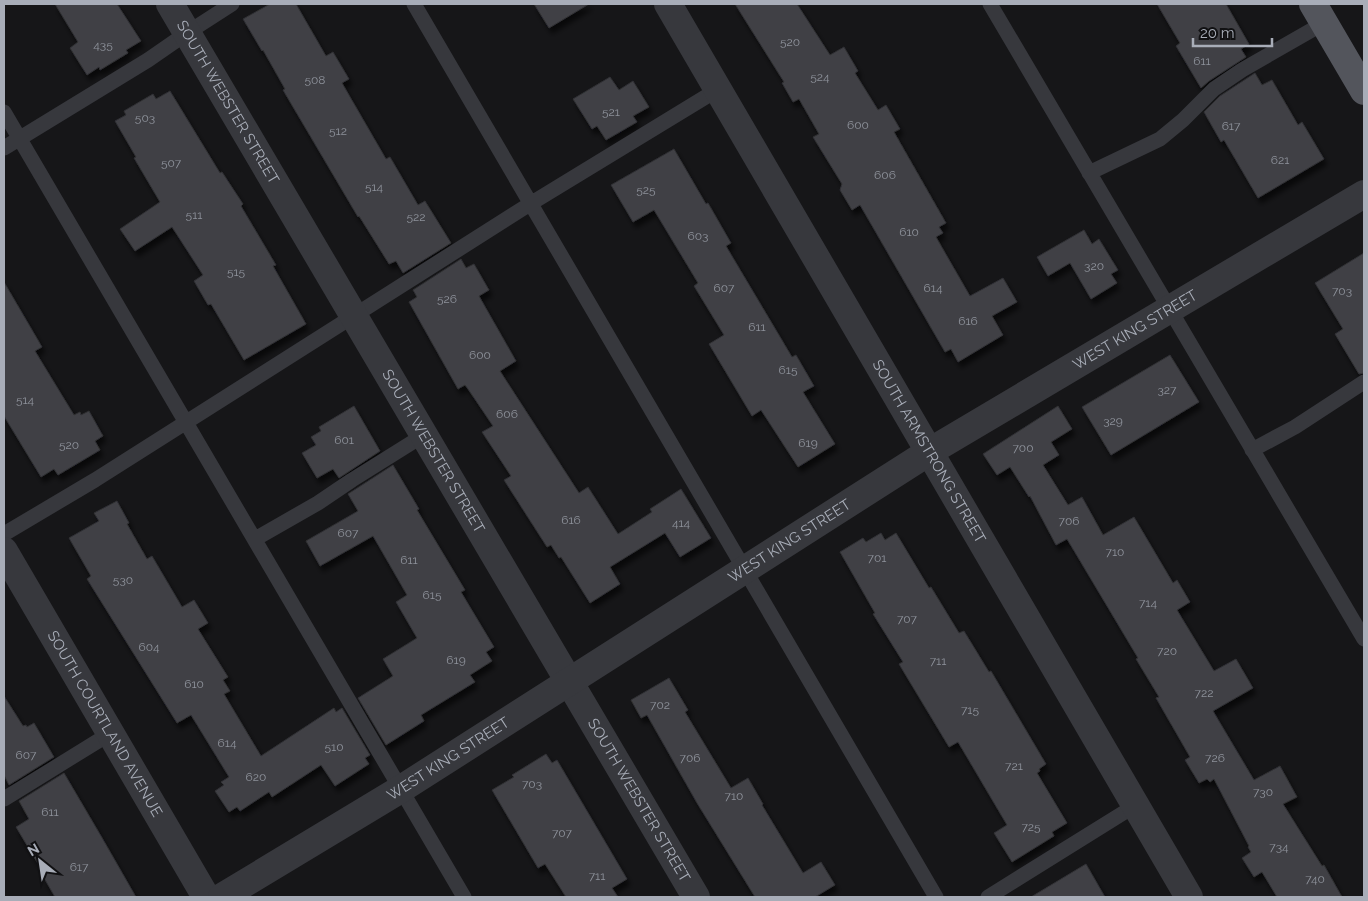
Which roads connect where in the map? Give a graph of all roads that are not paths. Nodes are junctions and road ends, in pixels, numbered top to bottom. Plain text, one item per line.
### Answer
1 (170, 4) edge
2 (232, 4) edge
3 (414, 4) edge
4 (668, 4) edge
5 (990, 4) edge
6 (1318, 14) edge
7 (187, 33) junction
8 (717, 90) junction
9 (1364, 91) edge
10 (4, 112) edge
11 (19, 138) junction
12 (4, 148) edge
13 (1089, 173) junction
14 (1364, 194) edge
15 (530, 204) junction
16 (1170, 311) junction
17 (355, 317) junction
18 (1364, 382) edge
19 (186, 421) junction
20 (424, 435) junction
21 (1252, 450) junction
22 (929, 452) junction
23 (4, 534) edge
24 (255, 539) junction
25 (4, 551) edge
26 (745, 569) junction
27 (1364, 639) edge
28 (570, 681) junction
29 (110, 733) junction
30 (401, 789) junction
31 (4, 799) edge
32 (1136, 805) junction
33 (206, 897) edge
34 (222, 897) edge
35 (464, 897) edge
36 (696, 897) edge
37 (936, 897) edge
38 (988, 897) edge
39 (1189, 897) edge

1 - 7 street, SOUTH WEBSTER STREET
2 - 7 lane
3 - 15 lane
4 - 8 street, SOUTH ARMSTRONG STREET
5 - 13 lane
6 - 9 main road
6 - 13 lane
7 - 11 lane
7 - 17 street, SOUTH WEBSTER STREET
8 - 15 lane
8 - 22 street, SOUTH ARMSTRONG STREET
10 - 11 lane
11 - 12 lane
11 - 19 lane
13 - 16 lane
14 - 16 street, WEST KING STREET
15 - 17 lane
15 - 26 lane
16 - 21 lane
16 - 22 street, WEST KING STREET
17 - 19 lane
17 - 20 street, SOUTH WEBSTER STREET
18 - 21 lane
19 - 23 lane
19 - 24 lane
20 - 24 lane
20 - 28 street, SOUTH WEBSTER STREET
21 - 27 lane
22 - 26 street, WEST KING STREET
22 - 32 street, SOUTH ARMSTRONG STREET
24 - 30 lane
25 - 29 street, SOUTH COURTLAND AVENUE
26 - 28 street, WEST KING STREET
26 - 37 lane
28 - 30 street, WEST KING STREET
28 - 36 street, SOUTH WEBSTER STREET
29 - 31 lane
29 - 33 street, SOUTH COURTLAND AVENUE
30 - 34 street, WEST KING STREET
30 - 35 lane
32 - 38 lane
32 - 39 street, SOUTH ARMSTRONG STREET

